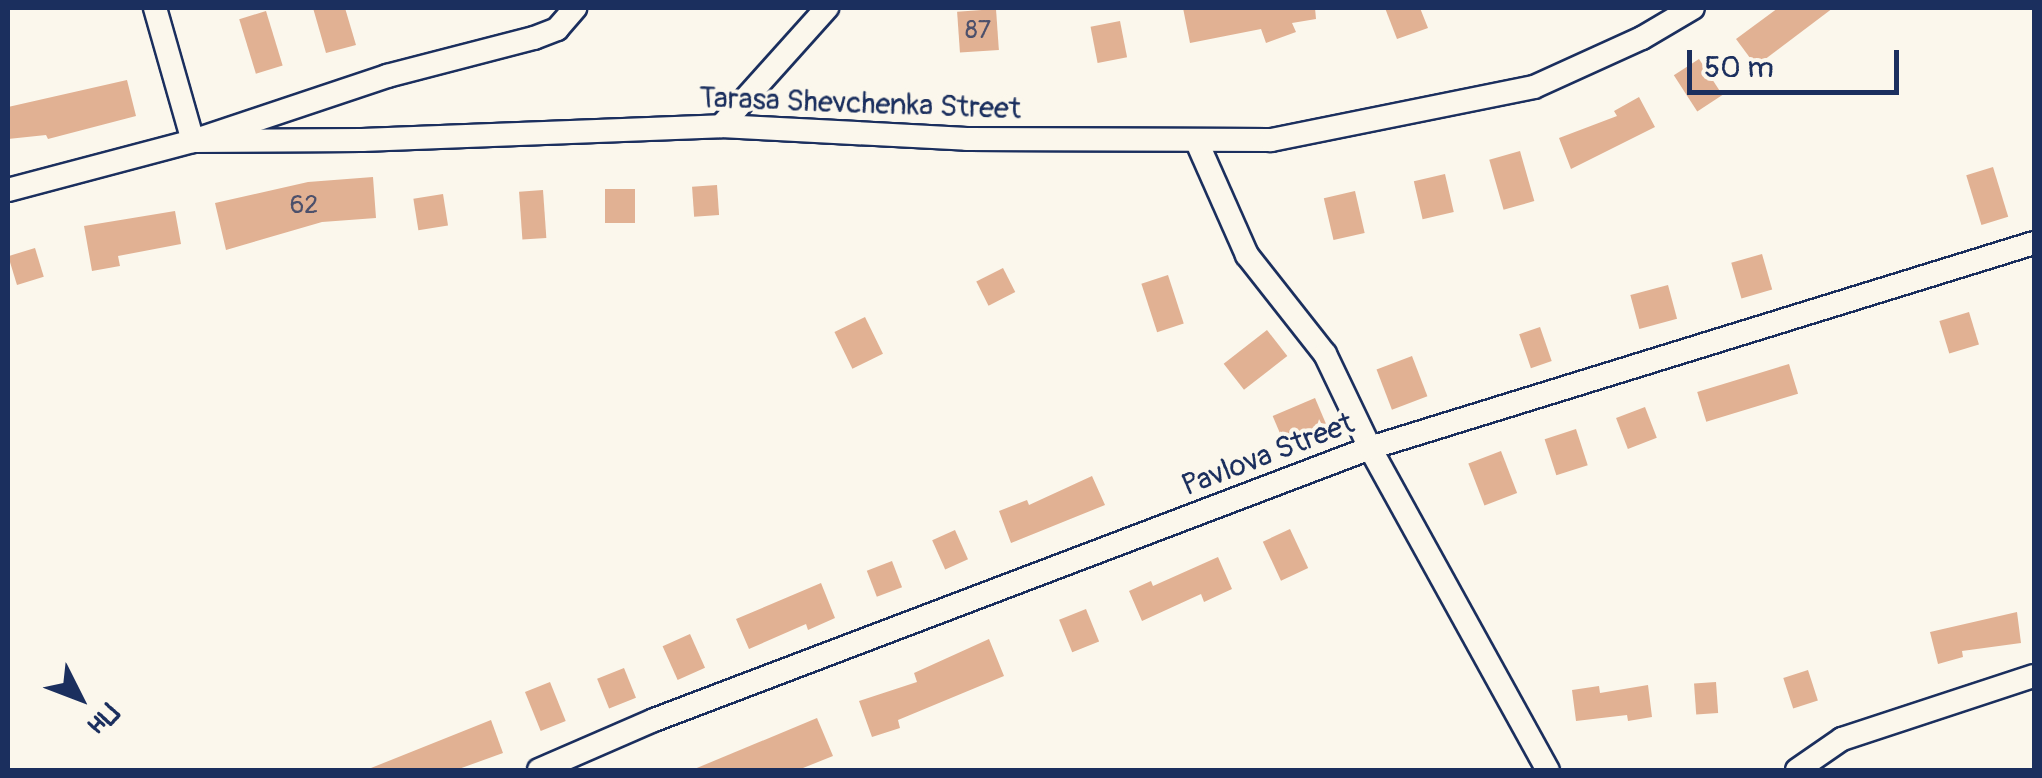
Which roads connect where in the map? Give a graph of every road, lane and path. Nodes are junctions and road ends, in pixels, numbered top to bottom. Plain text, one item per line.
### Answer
1 (154, 8) edge
2 (575, 8) edge
3 (827, 8) edge
4 (1694, 8) edge
5 (722, 126) junction
6 (193, 140) junction
7 (1197, 142) junction
8 (8, 190) edge
9 (2034, 243) edge
10 (1370, 448) junction
11 (2034, 676) edge
12 (539, 770) edge
13 (1548, 770) edge
14 (1798, 770) edge

1 - 6 street
2 - 6 street
3 - 5 street
4 - 7 street, Tarasa Shevchenka Street
5 - 6 street, Tarasa Shevchenka Street
5 - 7 street, Tarasa Shevchenka Street
6 - 8 street, Tarasa Shevchenka Street
7 - 10 street
9 - 10 street, Pavlova Street
10 - 12 street, Pavlova Street
10 - 13 street
11 - 14 street

